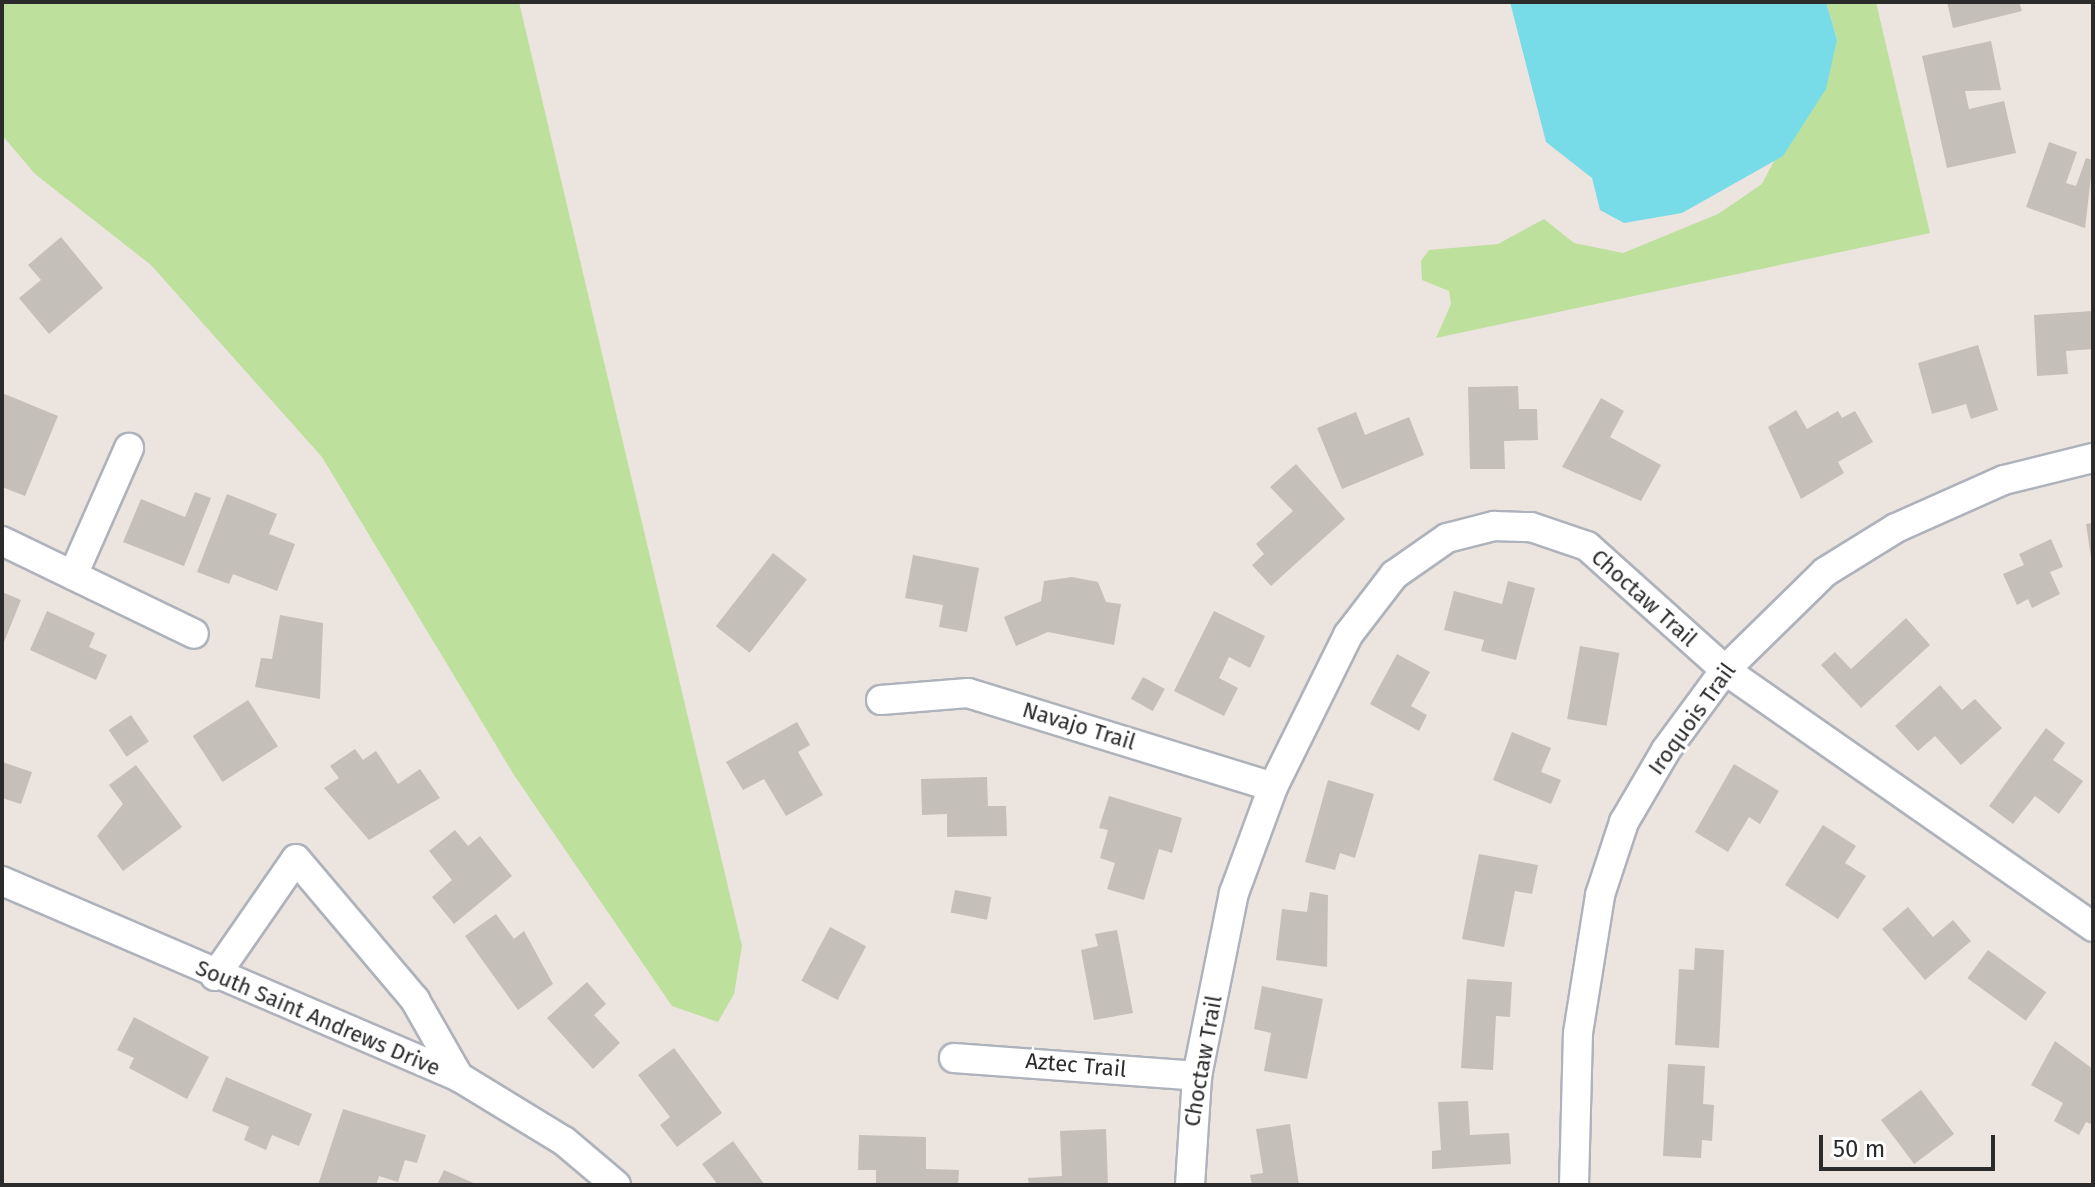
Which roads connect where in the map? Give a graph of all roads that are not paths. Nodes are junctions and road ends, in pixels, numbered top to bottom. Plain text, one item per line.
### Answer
1 (129, 448) dead end
2 (2093, 458) edge
3 (2, 541) edge
4 (73, 575) junction
5 (194, 634) dead end
6 (1725, 670) junction
7 (881, 700) dead end
8 (1273, 787) junction
9 (2, 881) edge
10 (2093, 927) edge
11 (215, 976) junction
12 (954, 1058) dead end
13 (1197, 1076) junction
14 (459, 1077) junction
15 (616, 1185) edge
16 (1190, 1185) edge
17 (1574, 1185) edge

1 - 4 street
2 - 6 street, Iroquois Trail
3 - 4 street
4 - 5 street
6 - 8 street, Choctaw Trail
6 - 10 street, Choctaw Trail
6 - 17 street, Iroquois Trail
7 - 8 street, Navajo Trail
8 - 13 street, Choctaw Trail
9 - 11 street, South Saint Andrews Drive
11 - 14 street, South Saint Andrews Drive
11 - 14 street
12 - 13 street, Aztec Trail
13 - 16 street, Choctaw Trail
14 - 15 street, South Saint Andrews Drive

